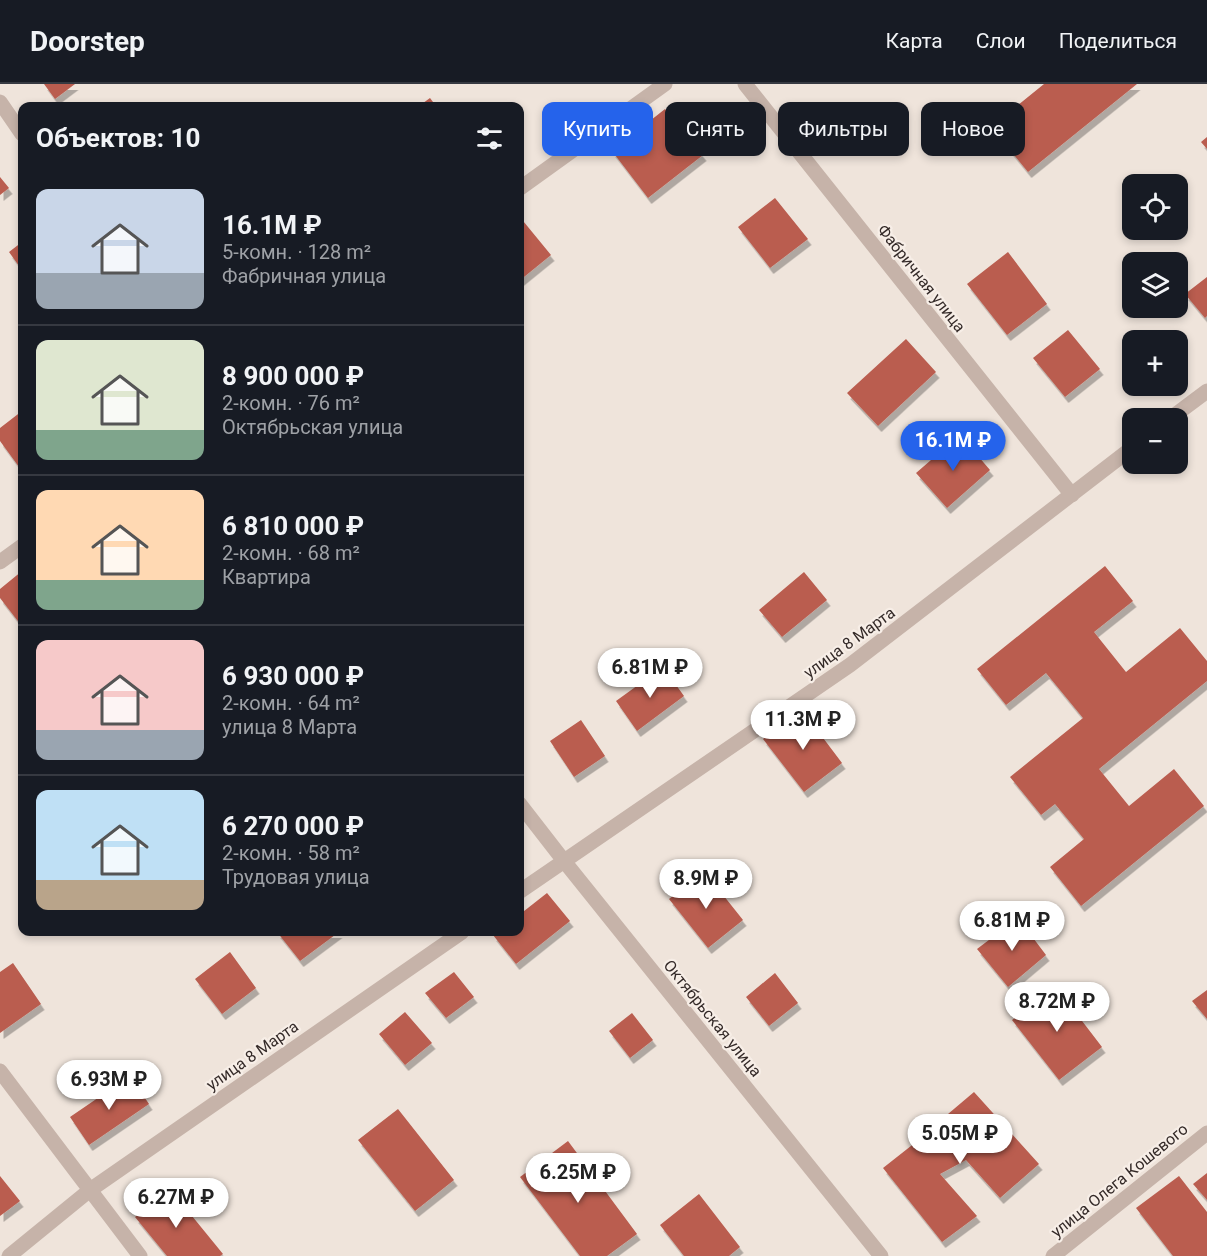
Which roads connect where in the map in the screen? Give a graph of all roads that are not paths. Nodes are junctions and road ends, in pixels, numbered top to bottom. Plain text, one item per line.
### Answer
1 (665, 84) edge
2 (745, 84) edge
3 (0, 102) edge
4 (18, 128) edge
5 (524, 185) edge
6 (1207, 391) edge
7 (1184, 408) edge
8 (1122, 456) edge
9 (1072, 495) junction
10 (18, 549) edge
11 (0, 562) edge
12 (524, 809) edge
13 (564, 861) junction
14 (524, 889) edge
15 (456, 936) edge
16 (0, 1071) edge
17 (1207, 1133) edge
18 (90, 1190) junction
19 (9, 1256) edge
20 (140, 1256) edge
21 (881, 1256) edge
22 (1053, 1256) edge

1 - 5 street
2 - 9 street, Фабричная улица
3 - 4 street
6 - 7 street
8 - 9 street, улица 8 Марта
9 - 13 street, улица 8 Марта
10 - 11 street
12 - 13 street, Октябрьская улица
13 - 14 street, улица 8 Марта
13 - 21 street, Октябрьская улица
15 - 18 street, улица 8 Марта
16 - 18 street
17 - 22 street, улица Олега Кошевого
18 - 19 street, улица 8 Марта
18 - 20 street

